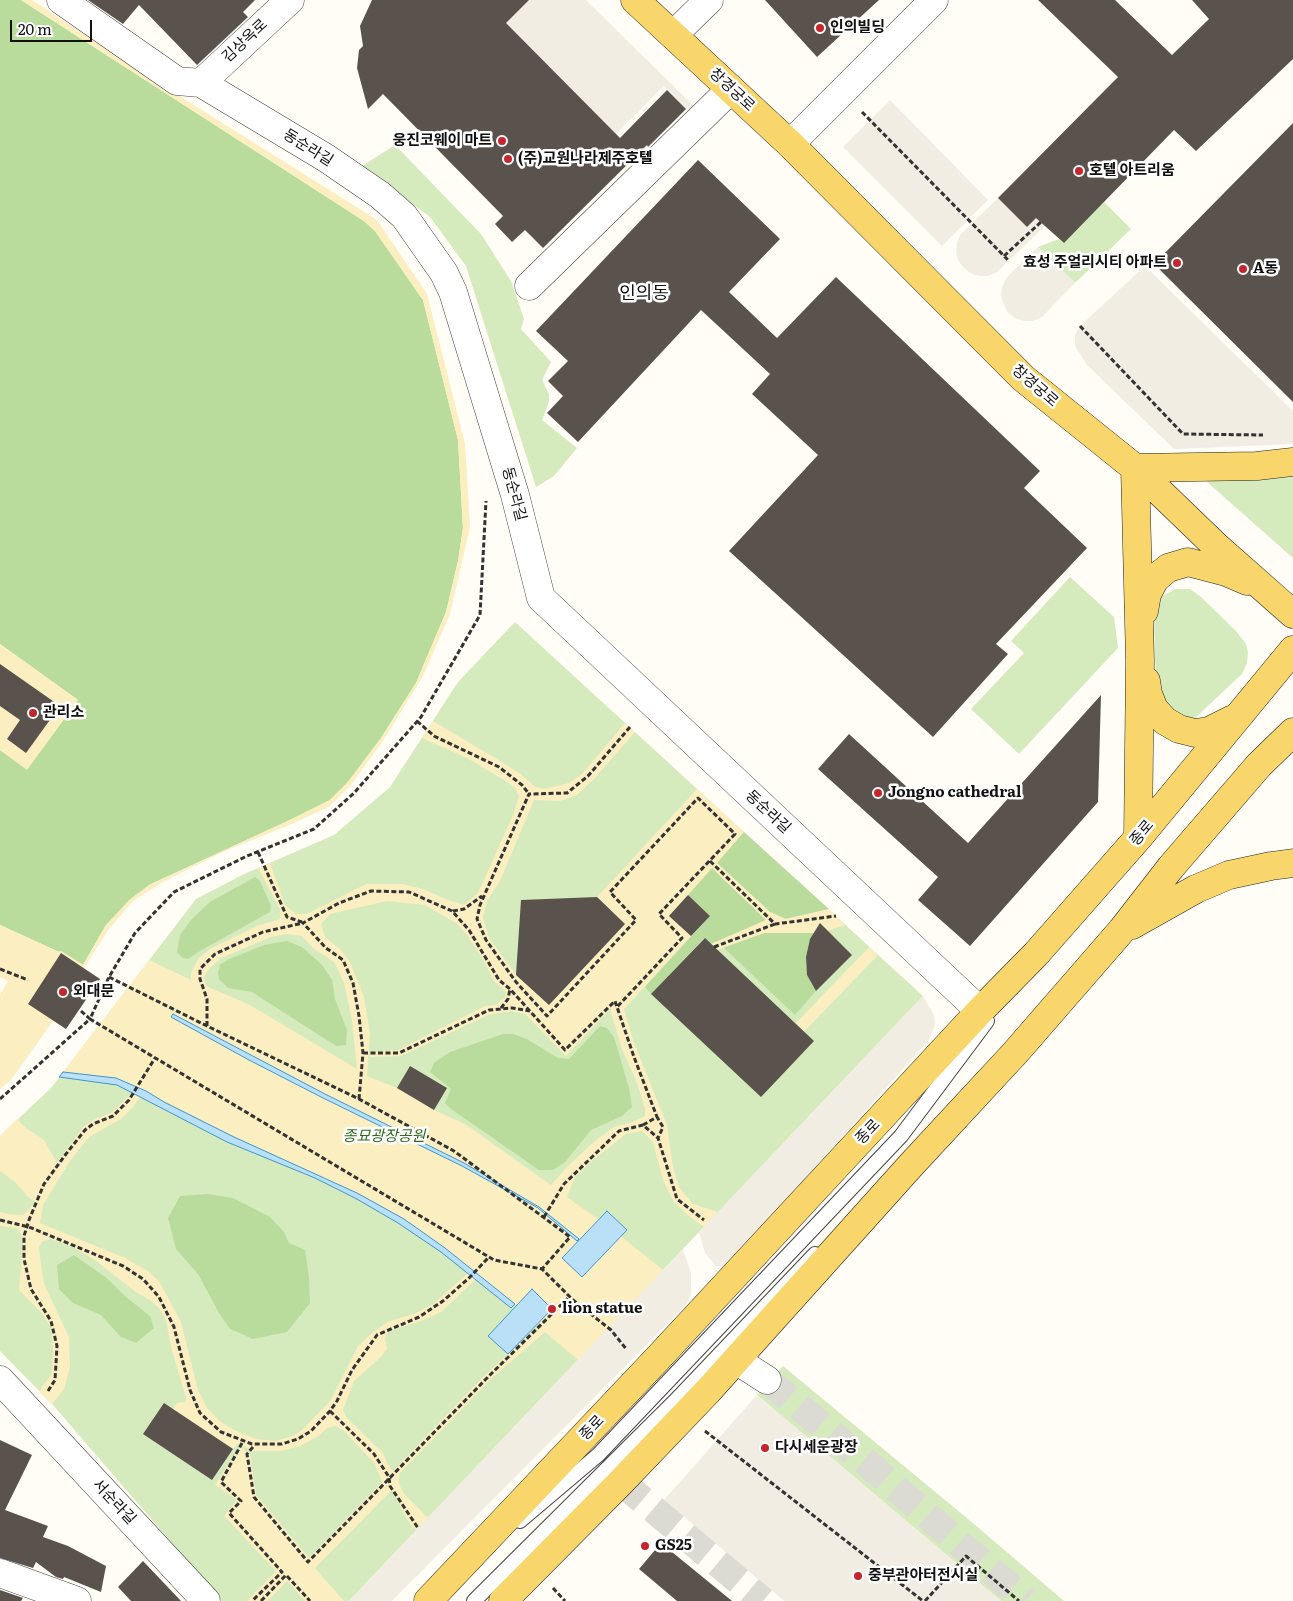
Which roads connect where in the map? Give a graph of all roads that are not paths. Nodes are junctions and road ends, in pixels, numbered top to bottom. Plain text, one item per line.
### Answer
1 (61, 0) edge
2 (290, 0) edge
3 (635, 0) edge
4 (709, 0) edge
5 (934, 0) edge
6 (673, 35) junction
7 (201, 83) junction
8 (731, 89) junction
9 (790, 144) junction
10 (529, 286) dead end
11 (1293, 462) edge
12 (1135, 468) junction
13 (1262, 588) junction
14 (1293, 614) edge
15 (1293, 650) edge
16 (1237, 716) junction
17 (1293, 717) edge
18 (1293, 732) edge
19 (1259, 765) junction
20 (1138, 838) junction
21 (1293, 863) edge
22 (1122, 930) junction
23 (1036, 954) junction
24 (980, 1010) junction
25 (912, 1164) junction
26 (736, 1360) junction
27 (0, 1380) edge
28 (767, 1380) tunnel mouth
29 (18, 1404) edge
30 (0, 1573) edge
31 (437, 1593) edge
32 (77, 1601) edge
33 (206, 1601) edge
34 (474, 1601) edge
35 (503, 1601) edge

1 - 7 street, 동순라길
2 - 7 street, 김상옥로
3 - 6 main road, 창경궁로
4 - 6 street
5 - 9 street
6 - 8 main road, 창경궁로
7 - 24 street, 동순라길
8 - 9 main road, 창경궁로
8 - 10 street
9 - 12 main road, 창경궁로
11 - 12 main road
12 - 13 main road, 창경궁로
12 - 20 main road
13 - 14 main road, 창경궁로
13 - 16 main road
15 - 16 main road, 종로
16 - 20 main road, 종로
17 - 19 lane
18 - 19 main road
19 - 22 main road
20 - 23 main road, 종로
21 - 22 main road
22 - 25 main road
23 - 24 main road, 종로
23 - 31 lane
24 - 31 main road, 종로
25 - 26 main road
25 - 34 lane
26 - 28 street
26 - 35 main road
27 - 29 street, 서순라길
29 - 33 street, 서순라길
30 - 32 street

